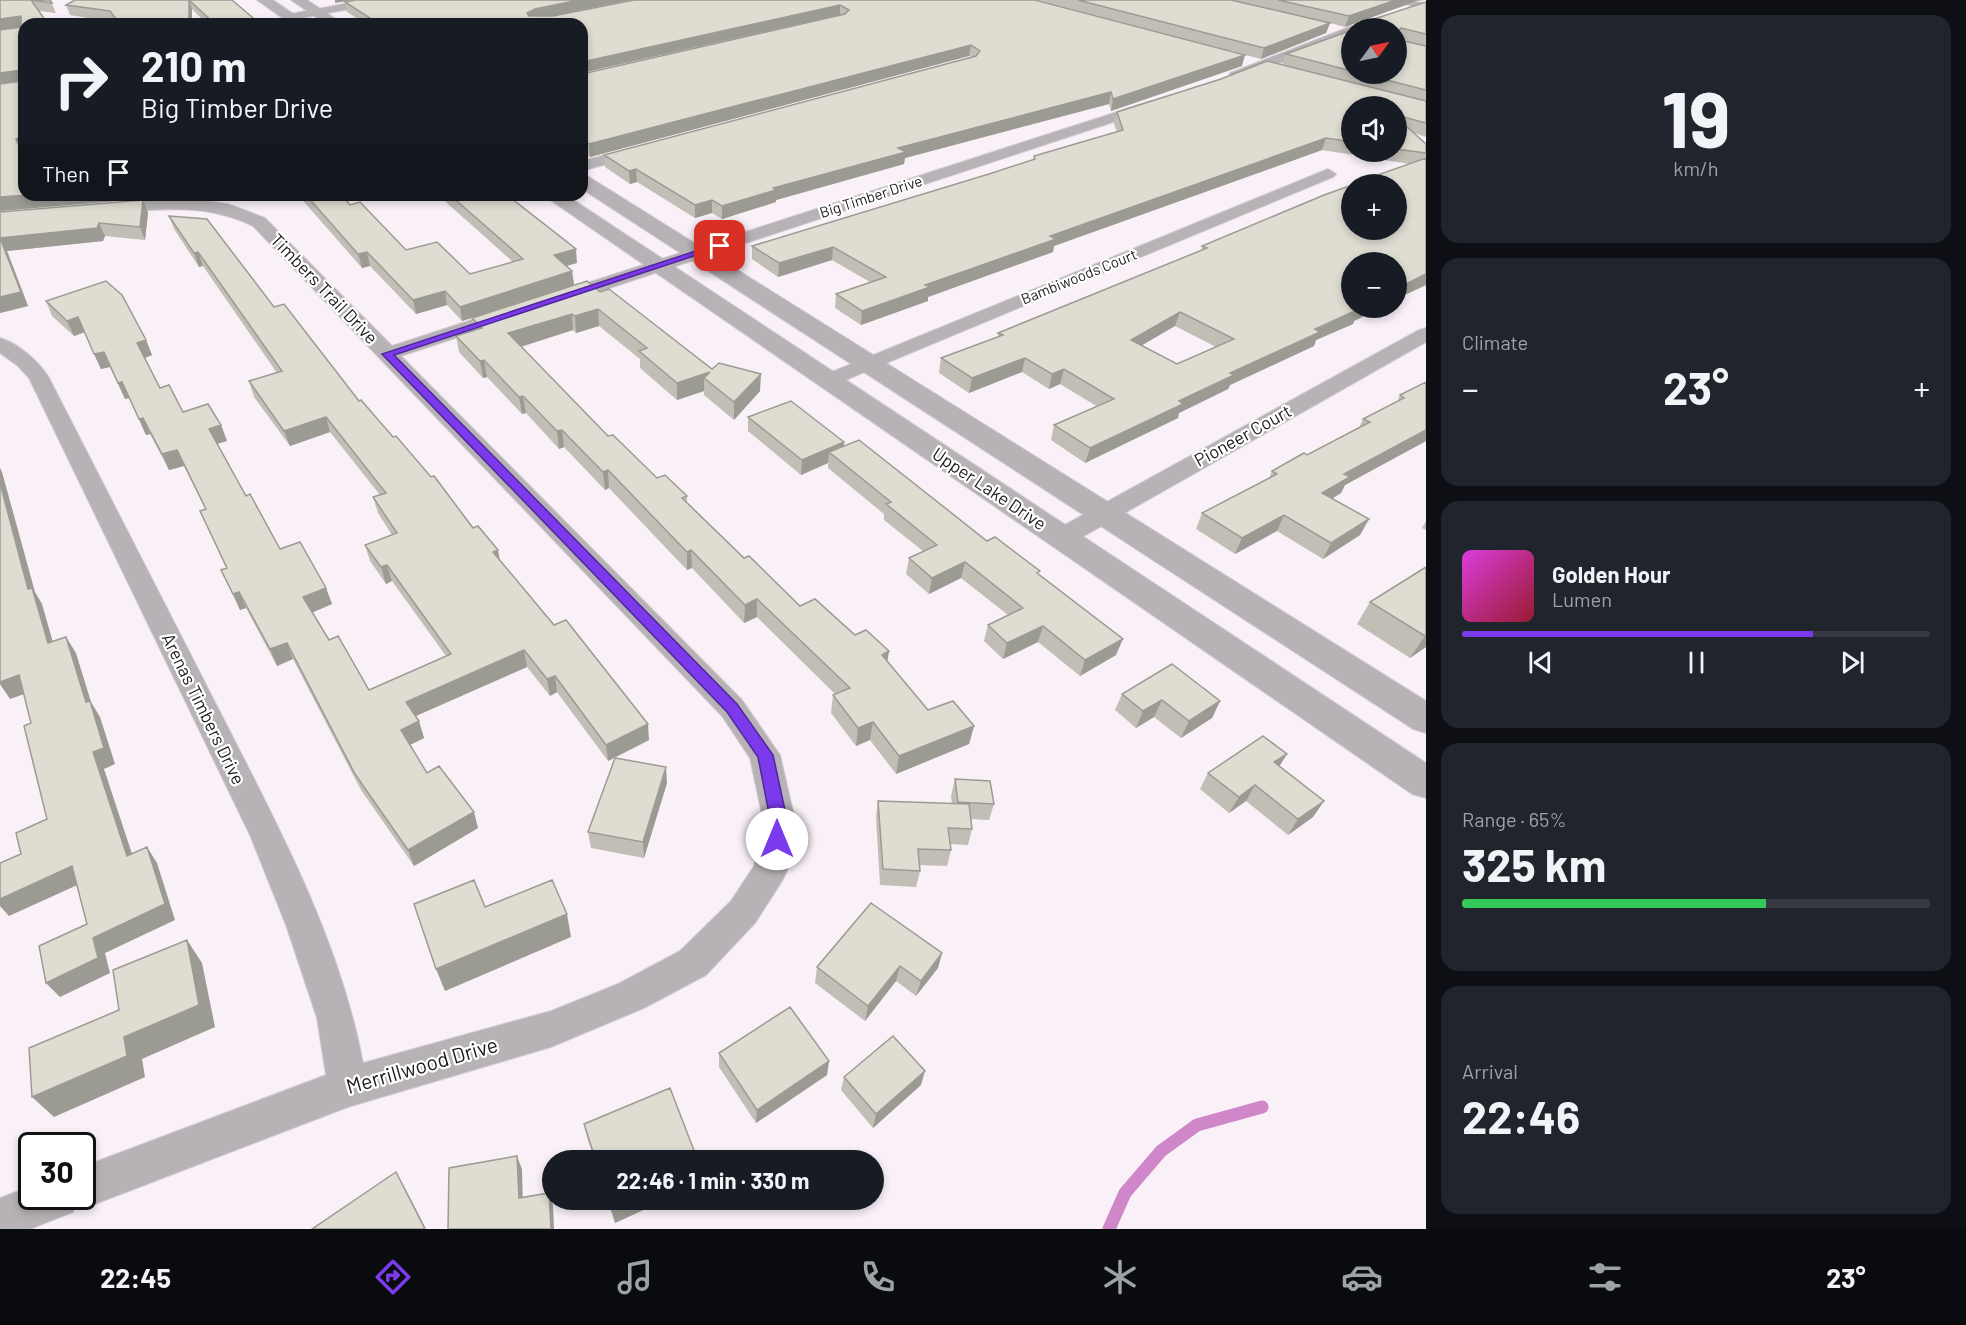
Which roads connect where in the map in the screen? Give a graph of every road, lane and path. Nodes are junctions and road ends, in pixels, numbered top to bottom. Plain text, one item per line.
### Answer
1 (264, 0) edge
2 (298, 0) edge
3 (383, 0) edge
4 (1399, 0) edge
5 (1425, 6) edge
6 (317, 12) junction
7 (1401, 13) edge
8 (292, 18) edge
9 (300, 18) edge
10 (326, 18) edge
11 (1322, 27) edge
12 (1341, 29) edge
13 (1341, 35) edge
14 (1240, 60) edge
15 (1262, 66) junction
16 (1284, 72) edge
17 (1222, 81) edge
18 (1167, 99) edge
19 (650, 147) edge
20 (588, 164) edge
21 (1328, 174) dead end
22 (588, 185) edge
23 (177, 201) edge
24 (202, 201) edge
25 (562, 201) edge
26 (94, 210) edge
27 (698, 254) junction
28 (656, 266) junction
29 (544, 303) edge
30 (522, 310) edge
31 (1426, 334) edge
32 (7, 348) edge
33 (388, 354) junction
34 (869, 363) junction
35 (829, 380) junction
36 (1104, 514) junction
37 (1061, 538) junction
38 (1426, 719) edge
39 (1424, 779) edge
40 (742, 912) joint
41 (348, 1087) junction
42 (96, 1183) edge
43 (24, 1210) edge
44 (0, 1219) edge

1 - 8 street
2 - 6 street
3 - 6 street
4 - 5 street
5 - 7 street
6 - 9 street
6 - 10 street
11 - 12 street
13 - 15 street
14 - 15 street
15 - 16 street
15 - 17 street
18 - 27 street, Big Timber Drive
19 - 20 street
21 - 34 street, Bambiwoods Court
22 - 27 street
23 - 26 street, Timbers Trail Drive
24 - 33 street, Timbers Trail Drive
25 - 28 street, Upper Lake Drive
27 - 28 street, Big Timber Drive
27 - 34 street
28 - 29 street, Big Timber Drive
28 - 35 street, Upper Lake Drive
30 - 33 street
31 - 36 street, Pioneer Court
32 - 41 street, Arenas Timbers Drive
33 - 40 street, Timbers Trail Drive
34 - 35 street, Bambiwoods Court
34 - 36 street
35 - 37 street, Upper Lake Drive
36 - 37 street, Pioneer Court
36 - 38 street
37 - 39 street, Upper Lake Drive
40 - 41 street, Merrillwood Drive
41 - 42 street, Merrillwood Drive
43 - 44 street

